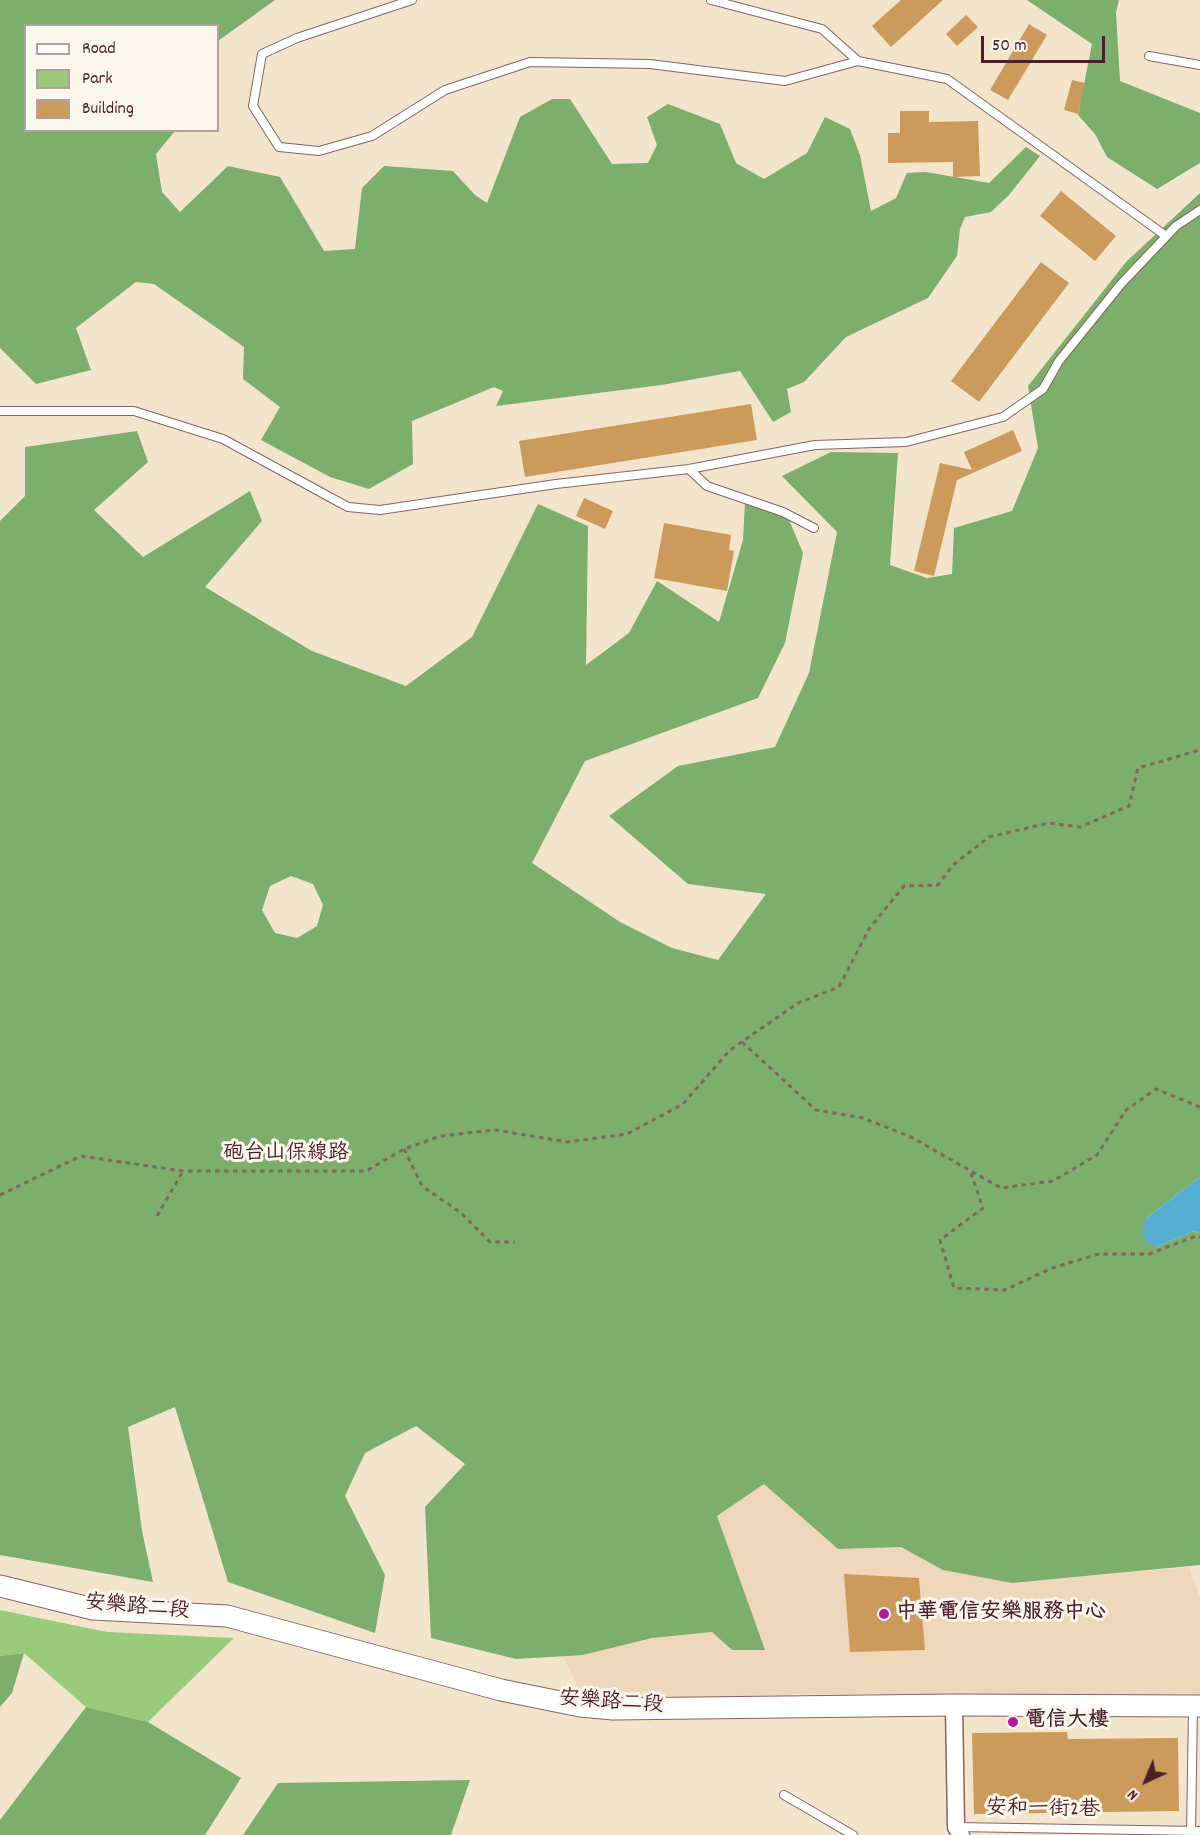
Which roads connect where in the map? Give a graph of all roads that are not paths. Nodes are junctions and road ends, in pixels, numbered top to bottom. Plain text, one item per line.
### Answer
1 (412, 0) edge
2 (711, 0) edge
3 (1149, 56) dead end
4 (858, 61) junction
5 (1200, 65) edge
6 (1200, 210) edge
7 (1166, 236) junction
8 (0, 411) edge
9 (689, 469) junction
10 (814, 528) dead end
11 (0, 1586) edge
12 (954, 1705) junction
13 (1196, 1706) edge
14 (784, 1794) dead end
15 (958, 1831) edge
16 (1194, 1833) edge
17 (853, 1835) edge

1 - 4 lane
2 - 4 lane
3 - 5 lane
4 - 7 lane
6 - 7 lane
7 - 9 lane
8 - 9 lane
9 - 10 lane
11 - 12 street, 安樂路二段
12 - 13 street, 安樂路二段
12 - 15 street
13 - 16 lane
14 - 17 lane
15 - 16 lane, 安和一街2巷

